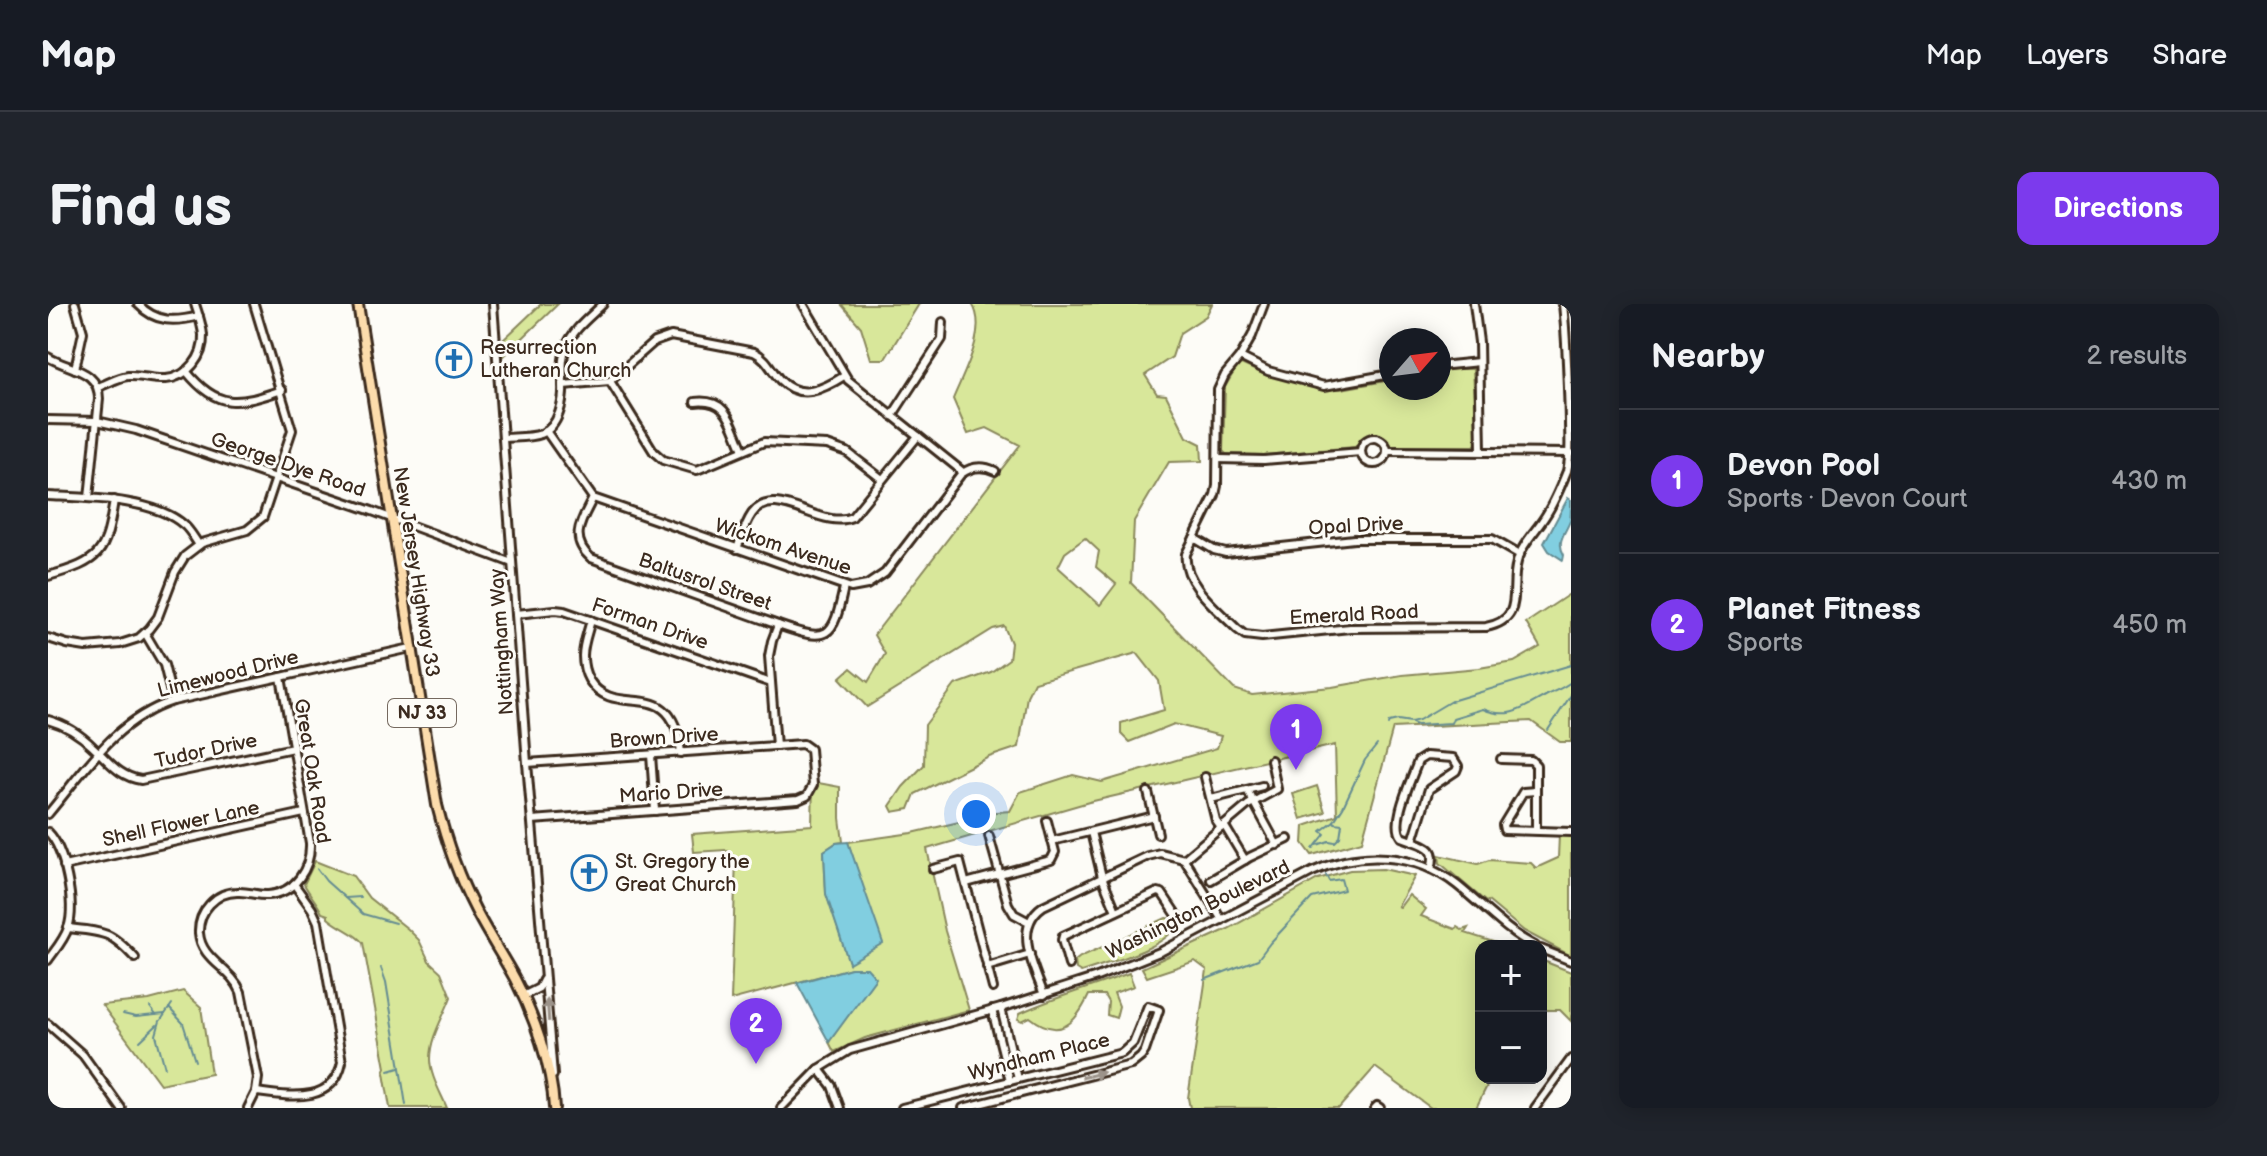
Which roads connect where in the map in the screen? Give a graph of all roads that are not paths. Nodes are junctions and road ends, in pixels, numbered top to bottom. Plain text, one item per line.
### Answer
1 (75, 304) edge
2 (138, 304) edge
3 (195, 304) edge
4 (254, 304) edge
5 (358, 304) edge
6 (493, 304) edge
7 (603, 304) edge
8 (803, 304) edge
9 (1264, 304) edge
10 (1474, 304) edge
11 (1563, 304) edge
12 (199, 316) junction
13 (943, 322) dead end
14 (48, 357) edge
15 (1240, 357) junction
16 (1479, 362) junction
17 (1451, 365) edge
18 (75, 369) junction
19 (186, 371) junction
20 (844, 376) junction
21 (1379, 376) edge
22 (610, 381) junction
23 (563, 385) junction
24 (98, 387) junction
25 (282, 390) junction
26 (695, 402) dead end
27 (892, 416) junction
28 (48, 420) edge
29 (97, 421) junction
30 (546, 431) junction
31 (918, 436) junction
32 (503, 438) junction
33 (743, 450) junction
34 (1387, 451) junction
35 (1481, 451) junction
36 (1361, 452) junction
37 (1570, 453) edge
38 (1218, 459) junction
39 (995, 471) dead end
40 (963, 472) junction
41 (277, 479) junction
42 (882, 479) junction
43 (48, 496) edge
44 (89, 498) junction
45 (593, 498) junction
46 (114, 500) junction
47 (391, 518) junction
48 (1194, 538) junction
49 (199, 545) junction
50 (737, 549) junction
51 (1520, 555) junction
52 (512, 563) junction
53 (48, 576) edge
54 (844, 587) junction
55 (516, 614) junction
56 (591, 620) junction
57 (778, 625) junction
58 (145, 633) junction
59 (48, 638) edge
60 (411, 648) junction
61 (281, 677) junction
62 (771, 683) junction
63 (173, 701) junction
64 (48, 720) edge
65 (776, 746) junction
66 (293, 748) junction
67 (99, 753) junction
68 (681, 753) junction
69 (651, 755) junction
70 (1501, 759) dead end
71 (1271, 760) dead end
72 (527, 763) junction
73 (1205, 777) dead end
74 (1262, 786) dead end
75 (1247, 790) junction
76 (1536, 791) junction
77 (1148, 792) dead end
78 (810, 793) joint
79 (1211, 799) junction
80 (1253, 801) junction
81 (655, 811) junction
82 (304, 813) junction
83 (48, 814) edge
84 (1154, 816) junction
85 (532, 820) junction
86 (1047, 821) dead end
87 (1223, 827) junction
88 (1536, 830) junction
89 (48, 832) edge
90 (1091, 832) junction
91 (1571, 832) edge
92 (1158, 834) dead end
93 (989, 836) dead end
94 (1288, 839) dead end
95 (1052, 841) junction
96 (1413, 841) junction
97 (1277, 845) junction
98 (1184, 859) junction
99 (1245, 860) junction
100 (64, 866) junction
101 (933, 869) dead end
102 (1431, 869) junction
103 (999, 874) junction
104 (1102, 877) junction
105 (1211, 880) dead end
106 (966, 883) junction
107 (294, 884) junction
108 (1116, 911) junction
109 (1180, 920) dead end
110 (1222, 920) junction
111 (1029, 922) junction
112 (68, 928) junction
113 (1525, 940) edge
114 (1547, 951) edge
115 (1030, 954) junction
116 (135, 958) dead end
117 (48, 960) edge
118 (1571, 961) edge
119 (1069, 965) dead end
120 (987, 967) junction
121 (544, 977) junction
122 (993, 988) dead end
123 (1044, 995) junction
124 (523, 996) junction
125 (1001, 1008) junction
126 (992, 1010) junction
127 (48, 1024) edge
128 (1571, 1059) edge
129 (819, 1069) junction
130 (1014, 1080) junction
131 (256, 1092) junction
132 (554, 1103) edge
133 (121, 1108) edge
134 (248, 1108) edge
135 (781, 1108) edge
136 (840, 1108) edge
137 (902, 1108) edge
138 (963, 1108) edge
139 (1535, 1108) edge

1 - 18 street
2 - 12 street
3 - 12 street
4 - 25 street
5 - 47 main road, New Jersey Highway 33 / NJ 33
6 - 32 street, Nottingham Way
7 - 23 street
8 - 20 street
9 - 15 street, Emerald Road
10 - 16 street
11 - 37 street, Emerald Road
12 - 19 street
13 - 27 street
14 - 18 street
15 - 21 street
15 - 38 street, Emerald Road
16 - 17 street
16 - 35 street
18 - 24 street
19 - 24 street
19 - 25 street
20 - 22 street
20 - 27 street
22 - 23 street
22 - 33 street
23 - 30 street
24 - 29 street
25 - 41 street
26 - 33 street
27 - 31 street
28 - 29 street, George Dye Road
29 - 41 street, George Dye Road
29 - 44 street
30 - 32 street
30 - 45 street
31 - 40 street
31 - 42 street
32 - 52 street, Nottingham Way
33 - 42 street
34 - 35 street
34 - 36 street
34 - 36 street
35 - 37 street
36 - 38 street
37 - 51 street, Emerald Road
38 - 48 street, Emerald Road
39 - 40 street
40 - 54 street, Wickom Avenue
41 - 47 street, George Dye Road
41 - 49 street
42 - 50 street
43 - 44 street
44 - 46 street
45 - 50 street, Wickom Avenue
45 - 57 street, Baltusrol Street
46 - 49 street
46 - 53 street
47 - 52 street, George Dye Road
47 - 60 main road, New Jersey Highway 33 / NJ 33
48 - 51 street, Opal Drive
48 - 51 street, Emerald Road
49 - 58 street
50 - 54 street, Wickom Avenue
52 - 55 street, Nottingham Way
54 - 57 street, Baltusrol Street
55 - 56 street, Forman Drive
55 - 72 street, Nottingham Way
56 - 62 street, Forman Drive
56 - 68 street
57 - 62 street
58 - 59 street
58 - 63 street
60 - 61 street, Limewood Drive
60 - 124 main road, New Jersey Highway 33 / NJ 33
61 - 63 street, Limewood Drive
61 - 66 street, Great Oak Road
62 - 65 street
63 - 67 street, Limewood Drive
64 - 67 street, Tudor Drive
65 - 68 street, Brown Drive
65 - 78 street, Brown Drive
66 - 67 street, Tudor Drive
66 - 82 street, Great Oak Road
67 - 83 street, Limewood Drive
68 - 69 street, Brown Drive
69 - 72 street, Brown Drive
69 - 81 street
70 - 76 street
71 - 80 street
72 - 85 street, Nottingham Way
73 - 79 street
74 - 75 street
75 - 79 street
75 - 80 street
76 - 88 street
76 - 88 street
77 - 84 street
78 - 81 street, Mario Drive
79 - 87 street
80 - 87 street
80 - 97 street
81 - 85 street, Mario Drive
82 - 100 street, Shell Flower Lane
82 - 107 street, Great Oak Road
84 - 90 street
84 - 92 street
85 - 121 street, Nottingham Way
86 - 95 street
87 - 98 street
87 - 99 street
88 - 91 street
89 - 100 street
90 - 95 street
90 - 104 street
93 - 103 street
94 - 97 street
95 - 103 street
96 - 96 street
96 - 102 street
97 - 99 street
98 - 104 street
98 - 110 street
99 - 105 street
100 - 112 street
101 - 106 street
102 - 110 street, Washington Boulevard
102 - 113 street, Washington Boulevard
103 - 106 street
103 - 111 street
104 - 108 street
104 - 111 street
106 - 120 street
107 - 131 street
107 - 131 street
108 - 109 street
108 - 119 street
110 - 123 street, Washington Boulevard
111 - 115 street
112 - 116 street
112 - 117 street
114 - 118 street
115 - 120 street
115 - 123 street
120 - 122 street
121 - 124 street
132 -> 121 street, Nottingham Way
123 - 125 street, Washington Boulevard
124 - 132 main road, New Jersey Highway 33 / NJ 33
125 - 126 street, Washington Boulevard
125 - 130 street
126 - 129 street, Washington Boulevard
126 - 130 street
127 - 133 street
128 - 139 street
129 - 135 street, Washington Boulevard
129 - 136 street
130 - 137 street, Wyndham Place
138 -> 130 street, Wyndham Place
131 - 134 street

